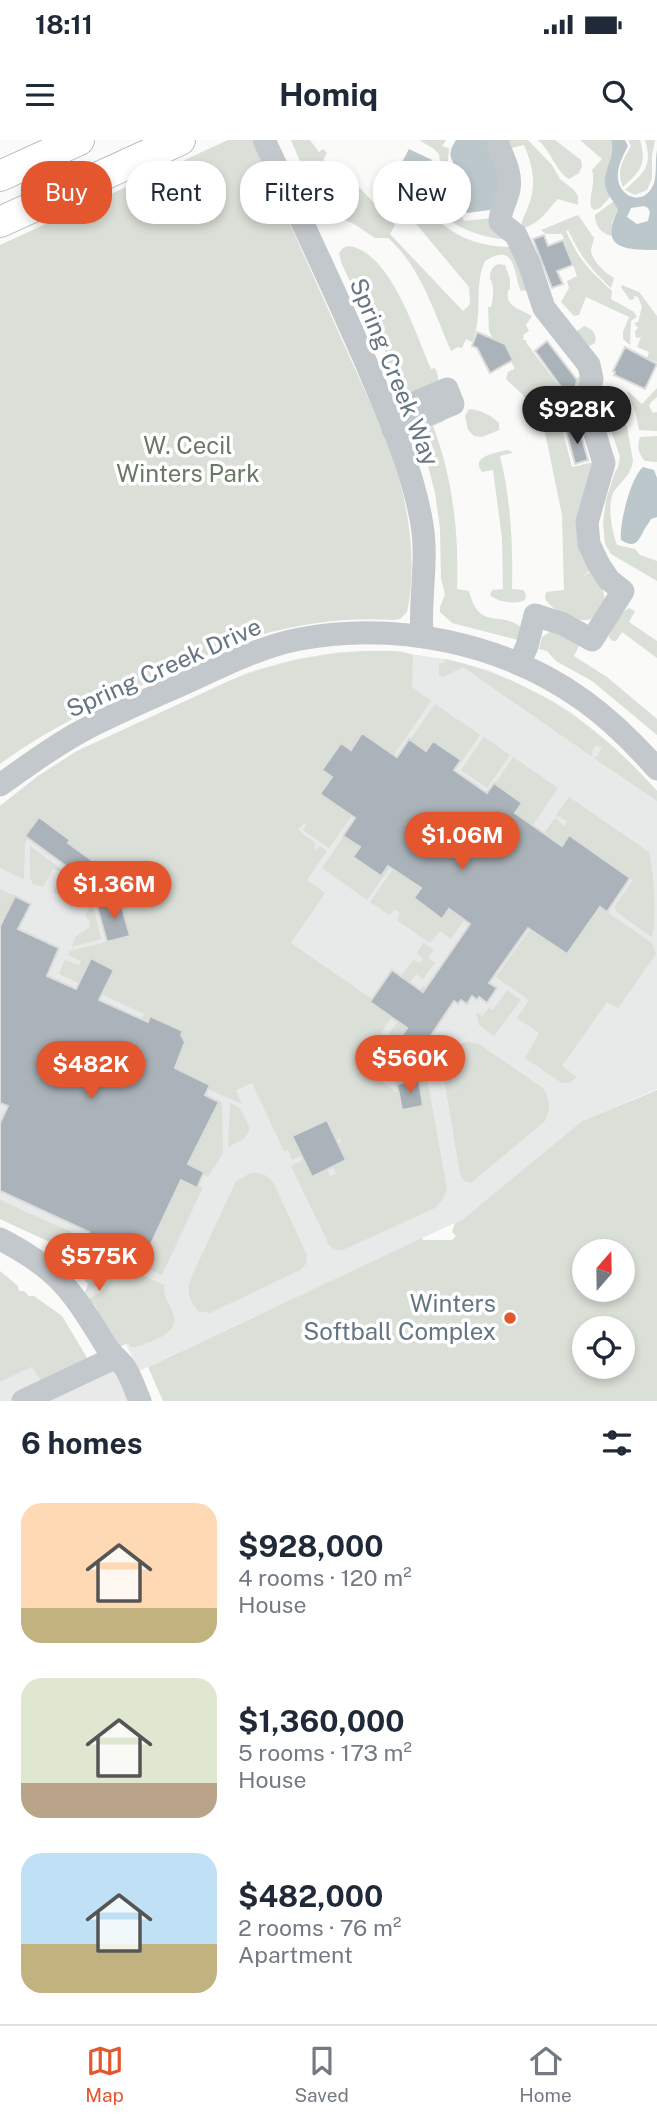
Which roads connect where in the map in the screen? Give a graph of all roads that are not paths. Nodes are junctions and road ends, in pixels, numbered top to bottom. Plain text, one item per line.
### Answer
1 (79, 140) edge
2 (180, 140) edge
3 (264, 140) edge
4 (498, 144) dead end
5 (0, 176) edge
6 (0, 222) edge
7 (450, 397) dead end
8 (391, 421) junction
9 (422, 636) junction
10 (519, 664) junction
11 (657, 769) edge
12 (0, 785) edge
13 (0, 1239) edge
14 (114, 1358) junction
15 (23, 1401) edge
16 (141, 1401) edge

1 - 5 main road
2 - 6 main road
3 - 8 street, Spring Creek Way
4 - 10 street
7 - 8 street
8 - 9 street, Spring Creek Way
9 - 10 street, Spring Creek Drive
9 - 12 street, Spring Creek Drive
10 - 11 street, Spring Creek Drive
13 - 14 street
14 - 15 street
14 - 16 street

